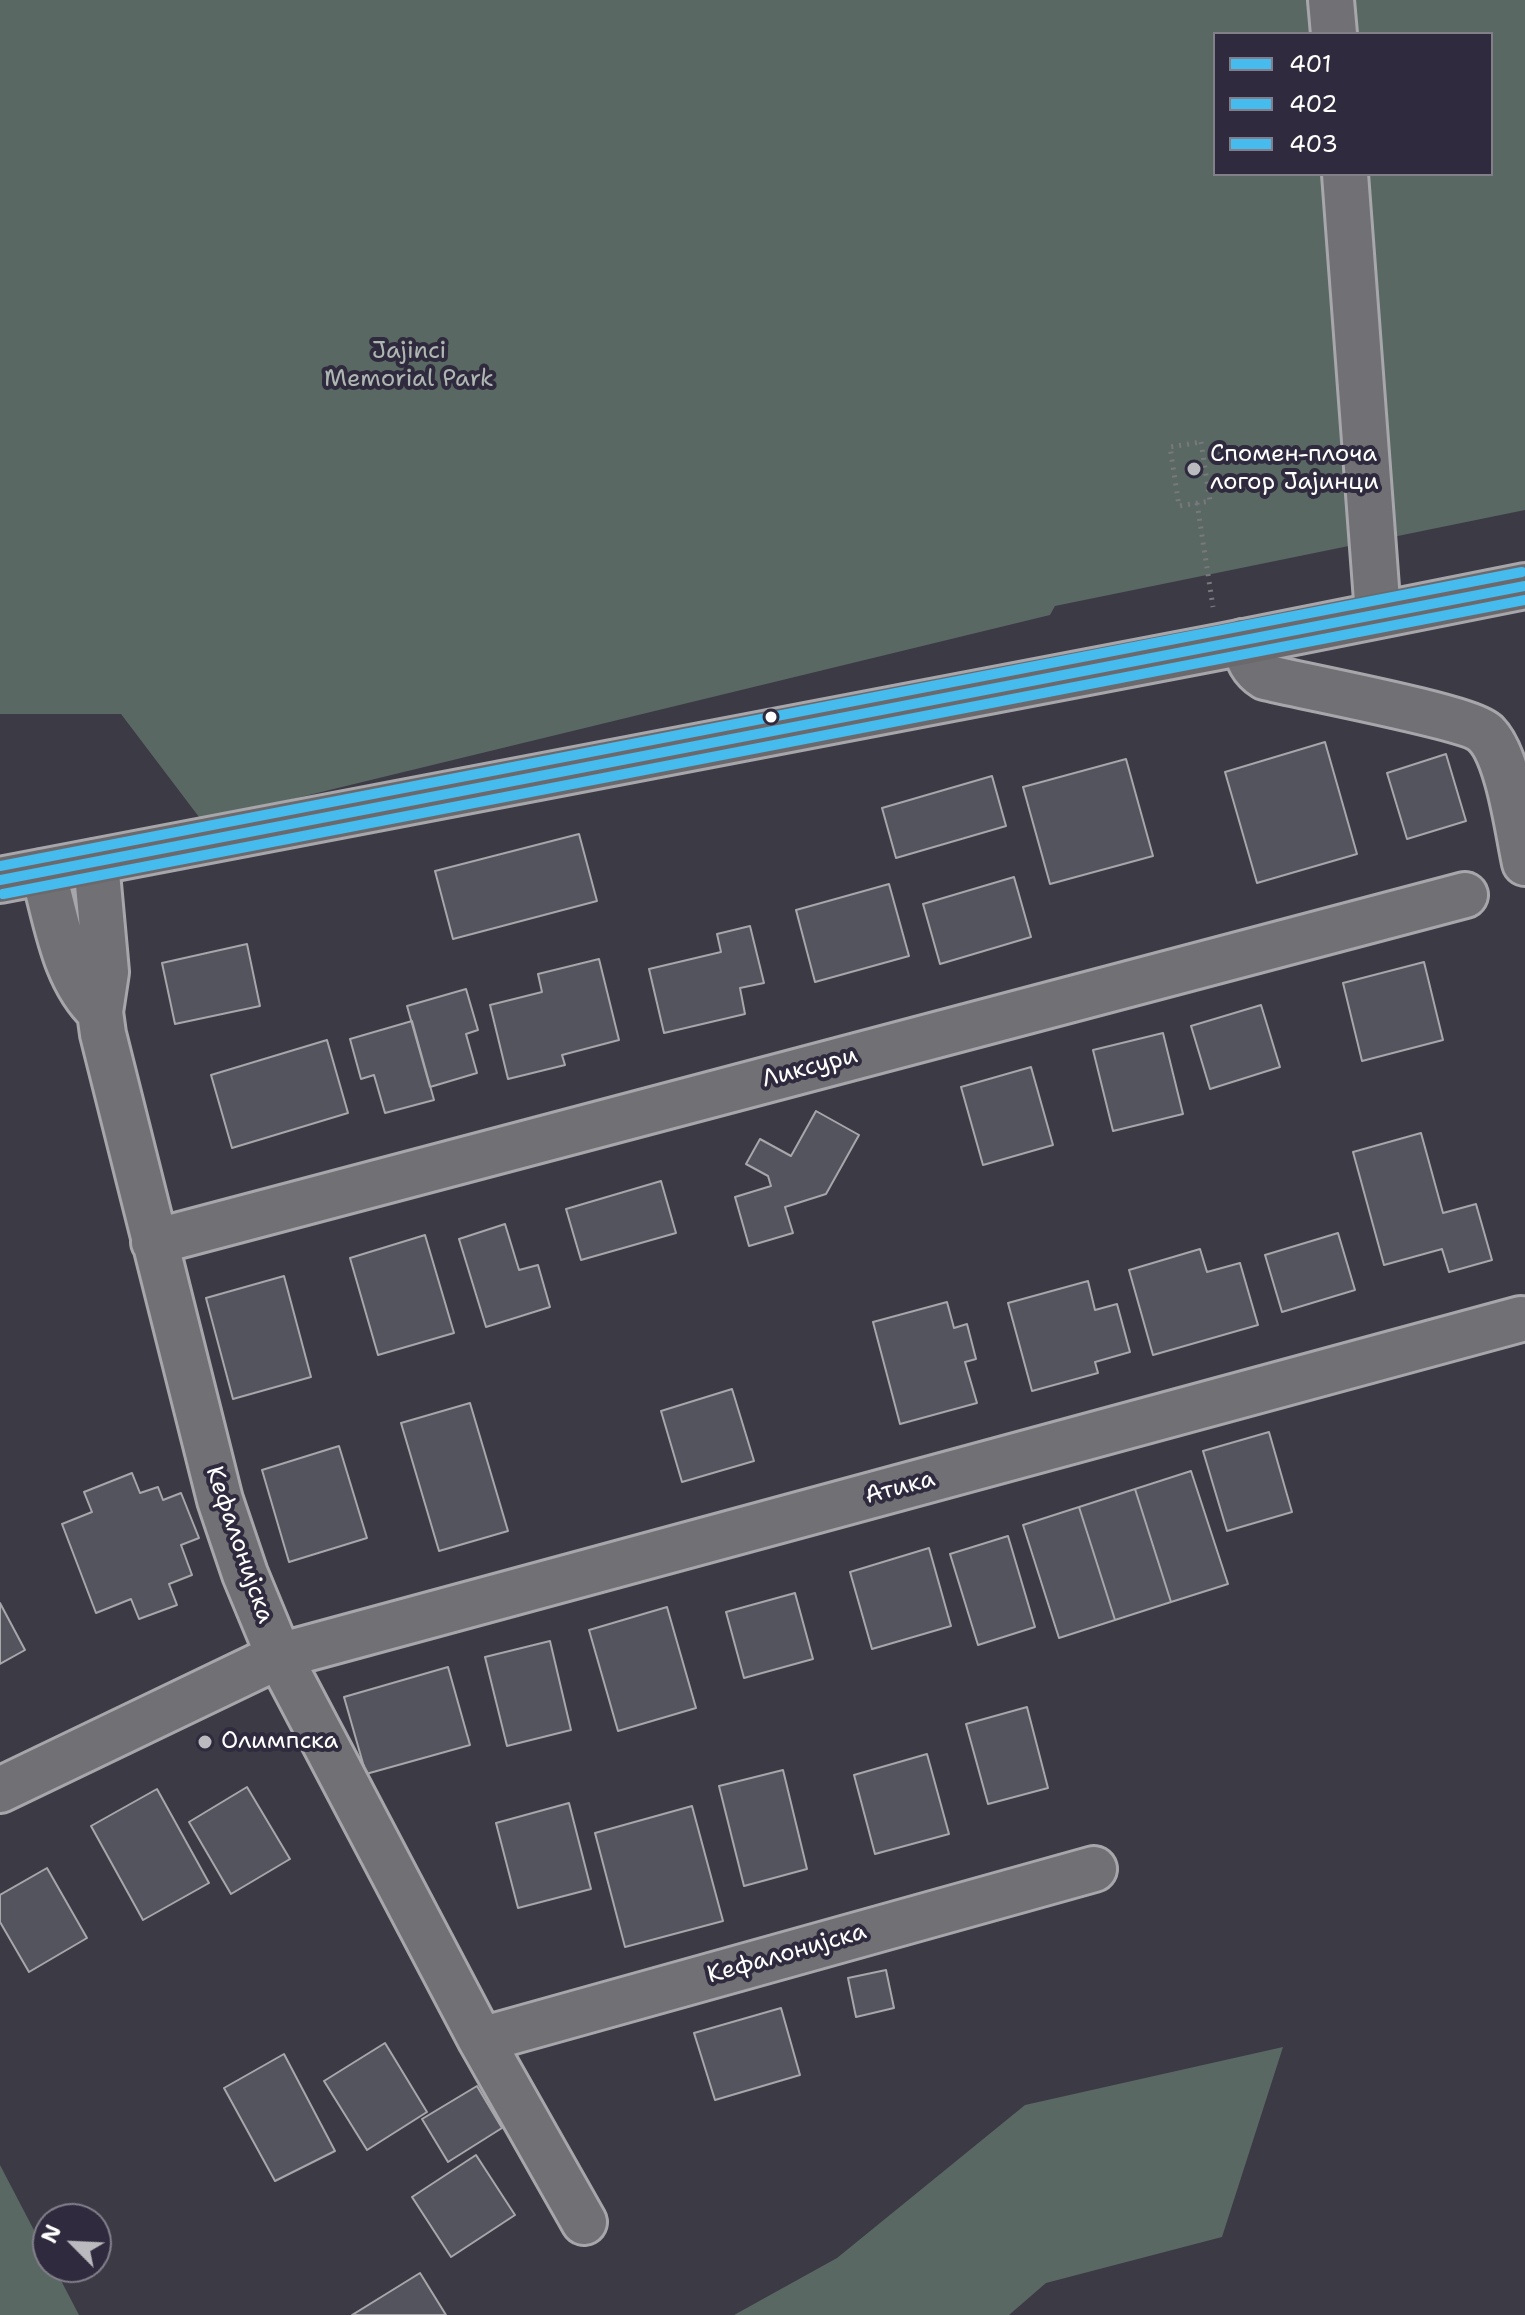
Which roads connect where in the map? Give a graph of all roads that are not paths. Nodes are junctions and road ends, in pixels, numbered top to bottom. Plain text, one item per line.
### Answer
1 (1331, 0) edge
2 (1334, 32) edge
3 (1345, 176) edge
4 (1525, 586) edge
5 (1378, 614) junction
6 (1231, 644) junction
7 (96, 862) junction
8 (1525, 863) edge
9 (43, 872) junction
10 (0, 880) edge
11 (1465, 895) dead end
12 (100, 1012) junction
13 (154, 1242) junction
14 (1521, 1319) dead end
15 (279, 1656) junction
16 (0, 1790) edge
17 (1094, 1869) dead end
18 (481, 2040) junction
19 (584, 2222) dead end

1 - 2 street
3 - 5 street
4 - 5 main road
5 - 6 main road
6 - 7 main road
6 - 8 street
7 - 9 main road
7 - 12 street, Кефалонијска
9 - 10 main road
9 - 12 street, Кефалонијска
11 - 13 street, Ликсури
12 - 13 street, Кефалонијска
13 - 15 street, Кефалонијска
14 - 15 street, Атика
15 - 16 street
15 - 18 street, Кефалонијска
17 - 18 street, Кефалонијска
18 - 19 street, Кефалонијска

